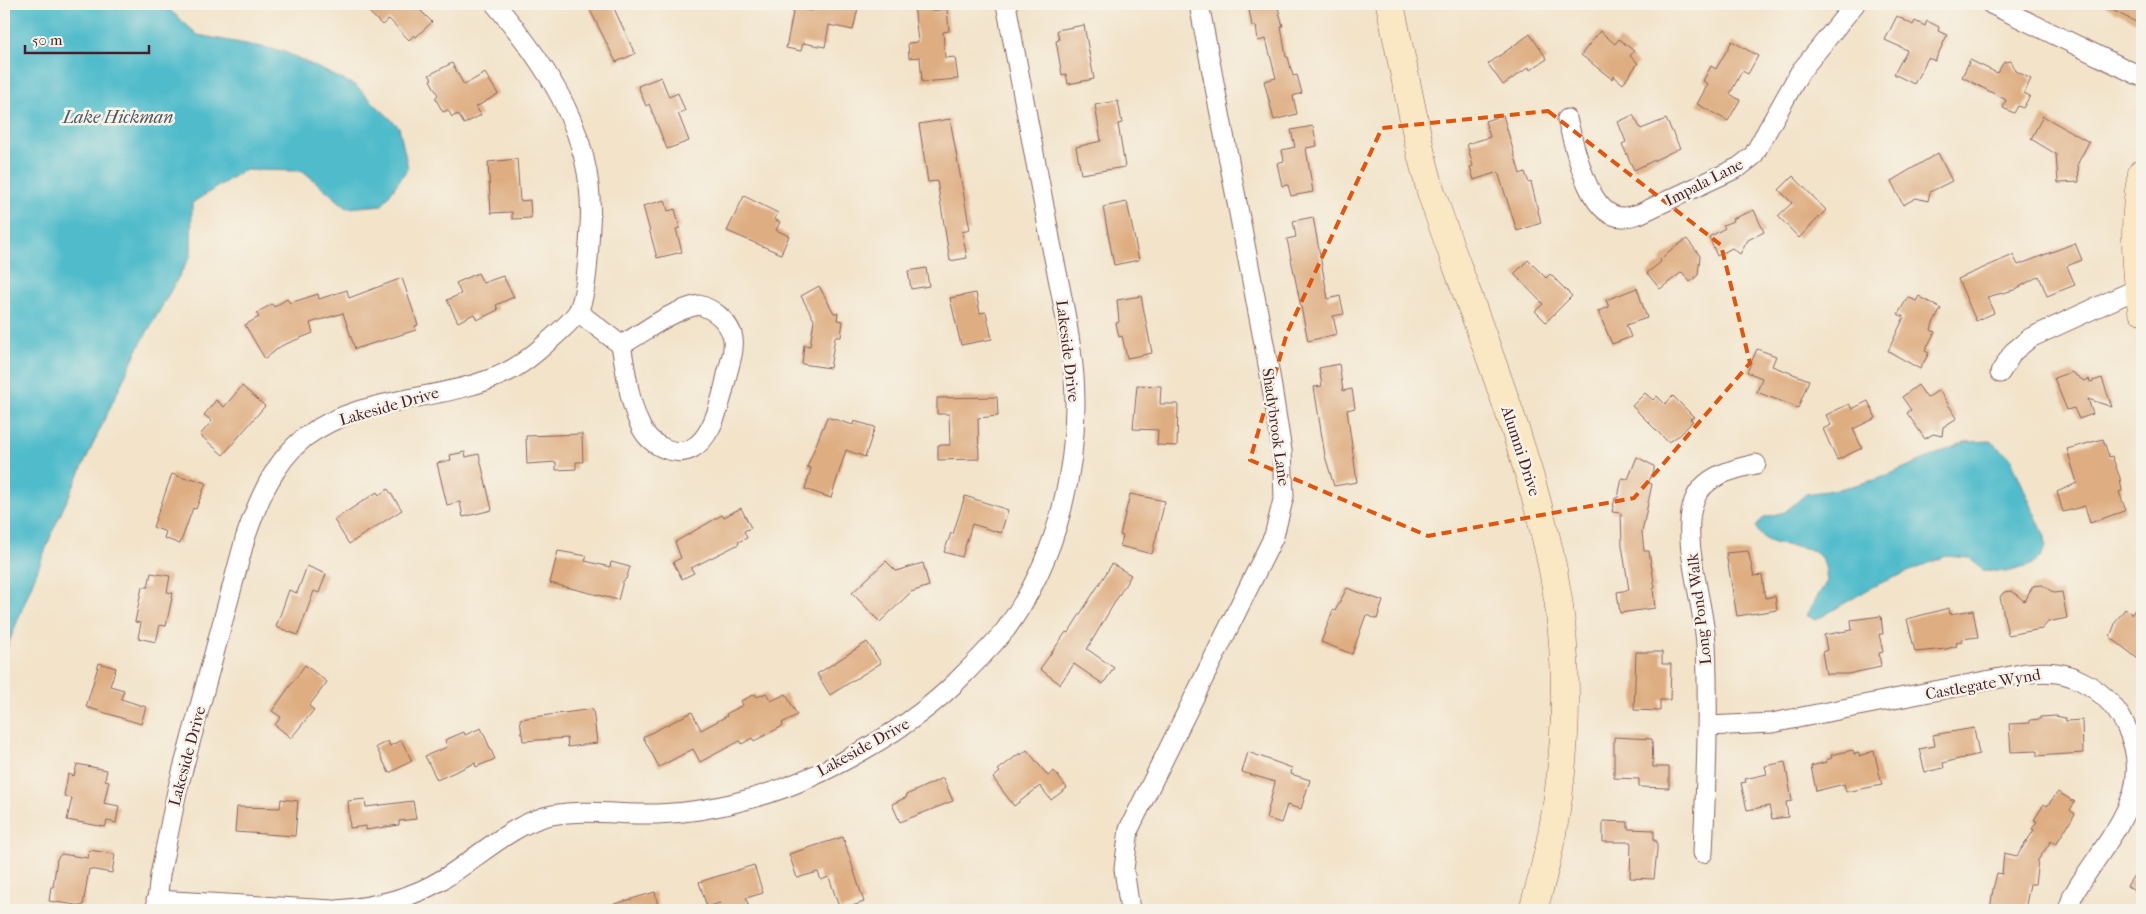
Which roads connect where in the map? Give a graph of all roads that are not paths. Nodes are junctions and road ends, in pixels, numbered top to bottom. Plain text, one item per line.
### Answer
1 (495, 4) edge
2 (1006, 4) edge
3 (1199, 4) edge
4 (1390, 4) edge
5 (1855, 4) edge
6 (1991, 4) edge
7 (2142, 76) edge
8 (1567, 119) dead end
9 (2142, 173) edge
10 (2141, 299) edge
11 (578, 312) junction
12 (621, 345) junction
13 (2000, 373) dead end
14 (1756, 464) dead end
15 (1708, 726) junction
16 (1703, 853) dead end
17 (156, 905) edge
18 (333, 910) edge
19 (337, 910) edge
20 (1130, 910) edge
21 (1533, 910) edge
22 (2068, 910) edge

1 - 11 street
2 - 19 street, Lakeside Drive
3 - 20 street, Shadybrook Lane
4 - 21 main road, Alumni Drive
5 - 8 street, Impala Lane
6 - 7 street
9 - 10 main road
10 - 13 street
11 - 12 street
11 - 17 street, Lakeside Drive
12 - 12 street
14 - 15 street, Long Pond Walk
15 - 16 street, Long Pond Walk
15 - 22 street, Castlegate Wynd
17 - 18 street, Lakeside Drive

